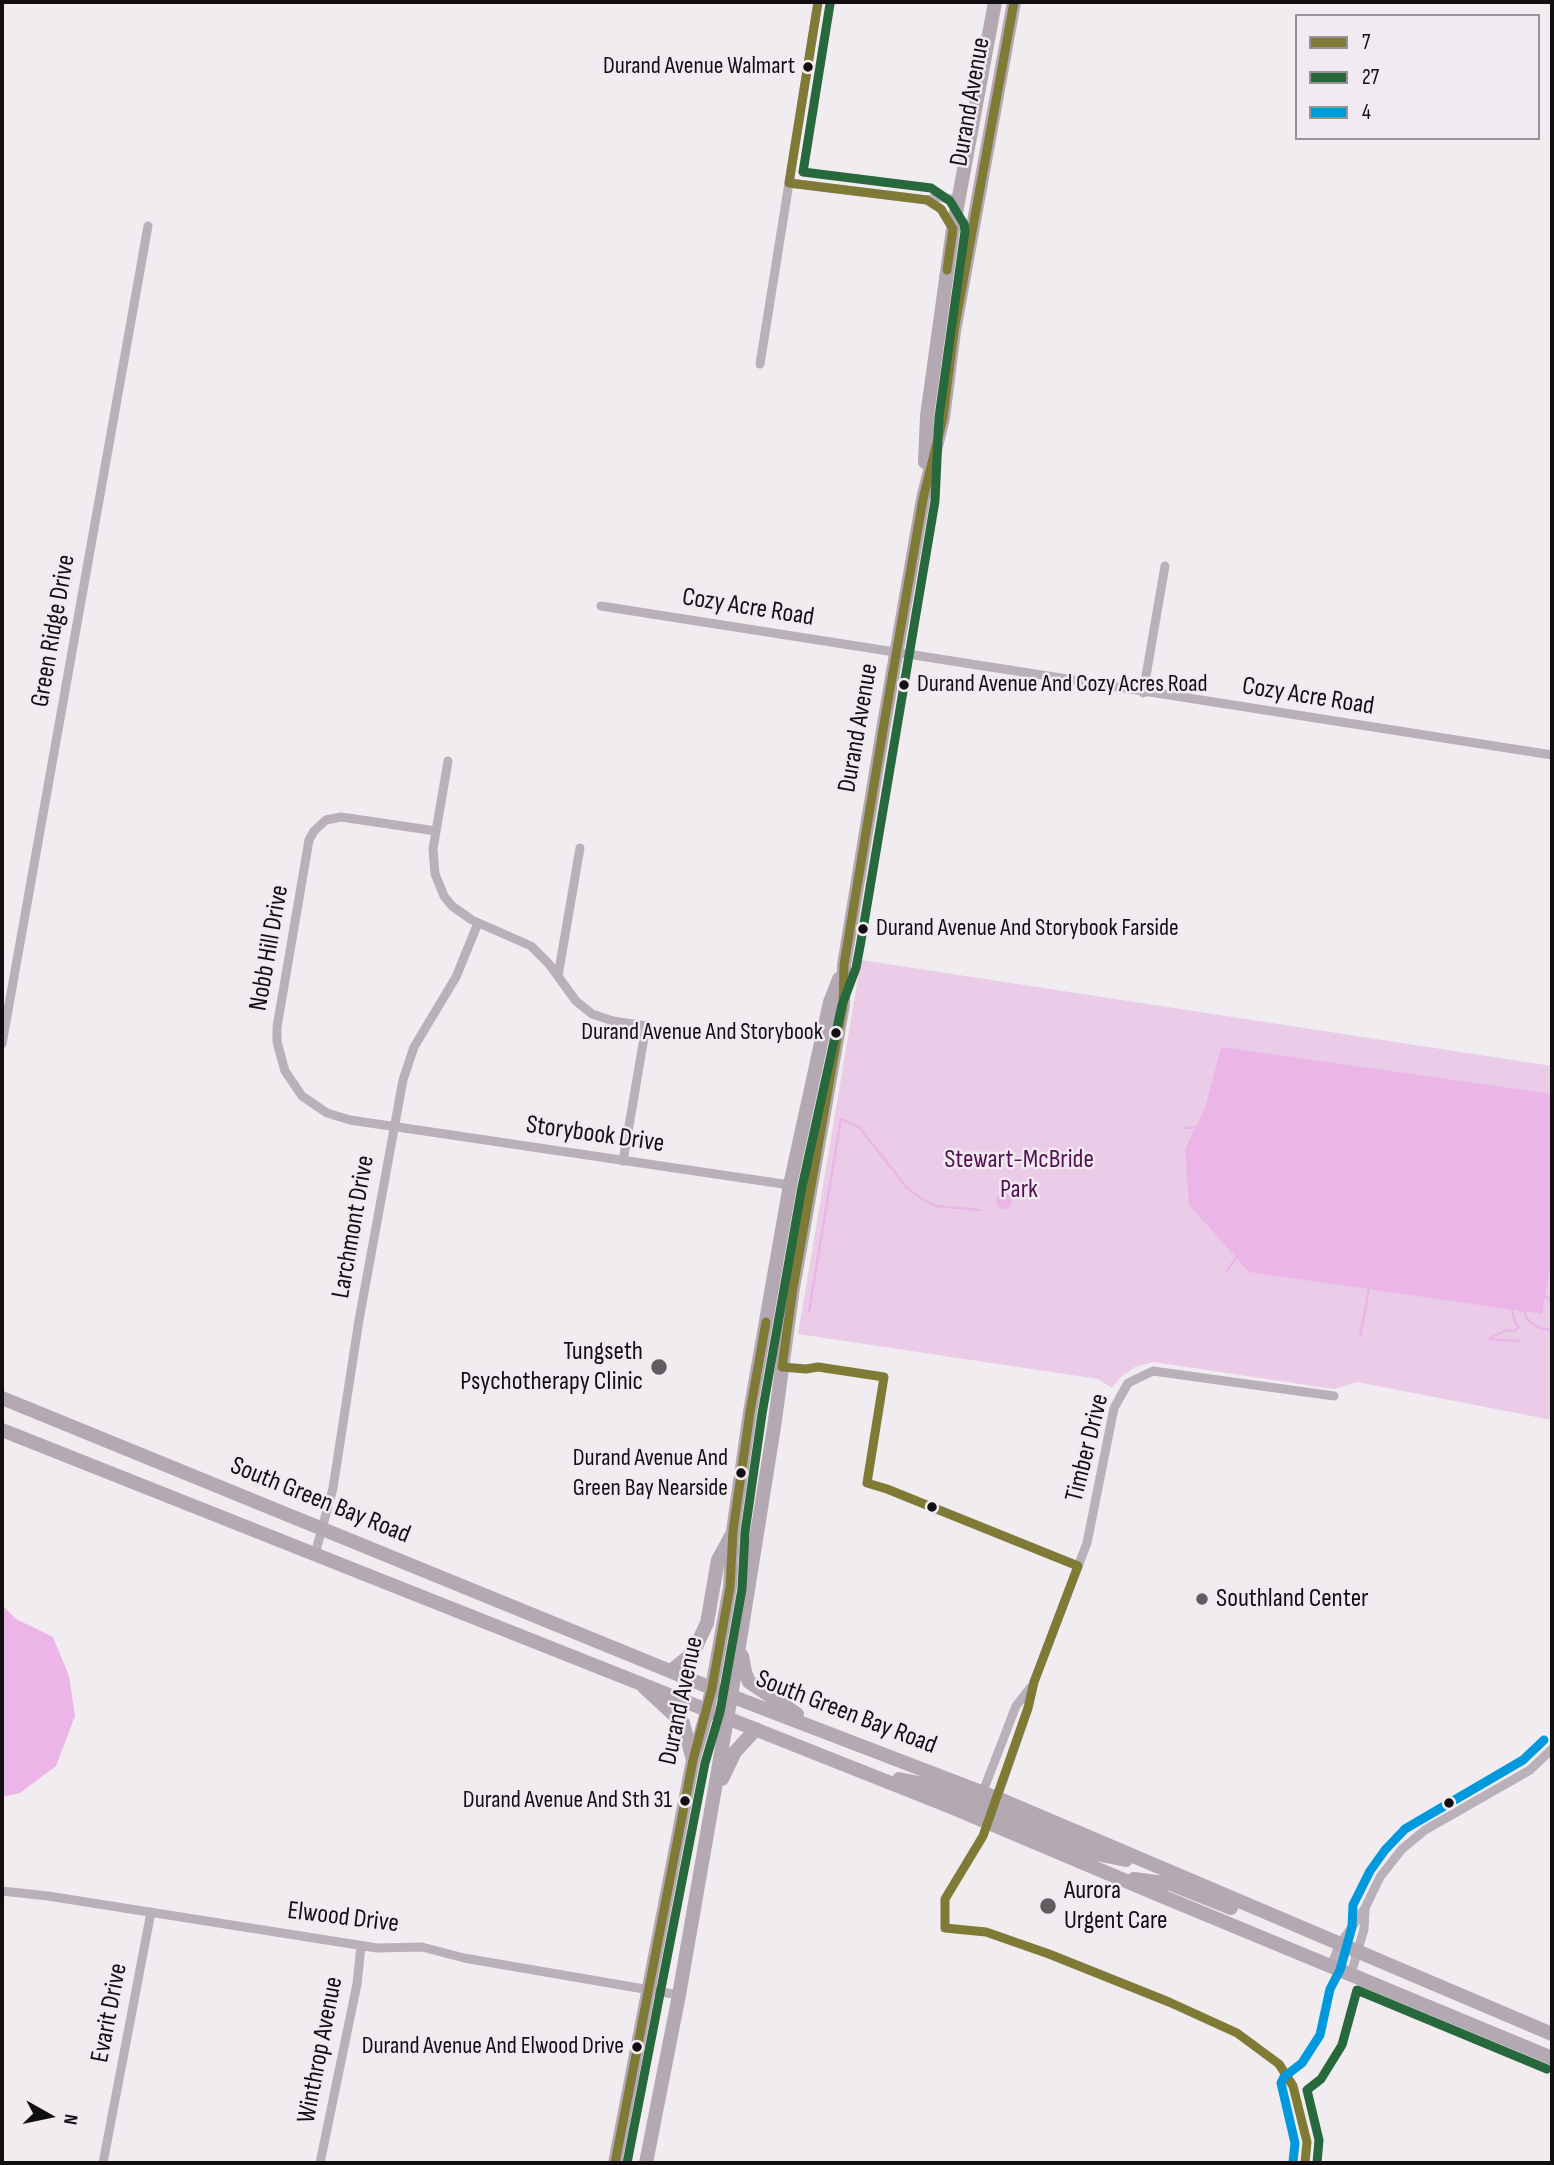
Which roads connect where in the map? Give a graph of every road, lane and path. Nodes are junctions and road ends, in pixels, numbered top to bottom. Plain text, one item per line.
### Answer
1 (818, 2) edge
2 (995, 2) edge
3 (1014, 2) edge
4 (789, 183) junction
5 (927, 200) junction
6 (959, 200) junction
7 (148, 226) dead end
8 (953, 229) junction
9 (967, 261) junction
10 (760, 364) dead end
11 (923, 499) junction
12 (1165, 566) dead end
13 (601, 606) dead end
14 (897, 653) junction
15 (1143, 693) junction
16 (1552, 755) edge
17 (448, 761) dead end
18 (436, 831) junction
19 (580, 848) dead end
20 (478, 923) junction
21 (844, 965) junction
22 (558, 976) junction
23 (2, 1044) edge
24 (394, 1126) junction
25 (623, 1161) junction
26 (790, 1185) junction
27 (762, 1343) junction
28 (782, 1367) junction
29 (1334, 1396) dead end
30 (2, 1398) edge
31 (750, 1412) junction
32 (774, 1427) junction
33 (2, 1430) edge
34 (323, 1527) junction
35 (733, 1531) junction
36 (315, 1554) junction
37 (740, 1643) junction
38 (671, 1671) junction
39 (638, 1682) junction
40 (1034, 1682) junction
41 (712, 1688) junction
42 (731, 1696) junction
43 (708, 1709) junction
44 (727, 1717) junction
45 (756, 1729) junction
46 (828, 1733) junction
47 (1552, 1749) edge
48 (693, 1760) junction
49 (714, 1796) junction
50 (977, 1804) junction
51 (992, 1811) junction
52 (1115, 1877) junction
53 (2, 1891) edge
54 (1365, 1908) junction
55 (151, 1912) junction
56 (361, 1945) junction
57 (1339, 1947) junction
58 (1357, 1956) junction
59 (1331, 1966) junction
60 (1350, 1974) junction
61 (650, 1990) junction
62 (679, 1994) junction
63 (1474, 2025) junction
64 (1552, 2034) edge
65 (1552, 2042) edge
66 (1552, 2057) edge
67 (103, 2163) edge
68 (320, 2163) edge
69 (615, 2163) edge
70 (646, 2163) edge

1 - 4 street
2 - 6 main road, Durand Avenue
3 - 9 main road, Durand Avenue
4 - 5 street
4 - 10 street
5 - 6 street
5 - 8 street
6 - 8 main road, Durand Avenue
6 - 9 main road
7 - 23 street, Green Ridge Drive
8 - 11 main road, Durand Avenue
9 - 11 main road, Durand Avenue
11 - 14 main road, Durand Avenue
12 - 15 street
13 - 14 street, Cozy Acre Road
14 - 15 street, Cozy Acre Road
14 - 21 main road, Durand Avenue
15 - 16 street, Cozy Acre Road
17 - 18 street
18 - 20 street
18 - 24 street, Nobb Hill Drive
19 - 22 street
20 - 22 street
20 - 24 street, Larchmont Drive
21 - 26 main road, Durand Avenue
21 - 28 main road, Durand Avenue
22 - 25 street
24 - 25 street, Storybook Drive
24 - 34 street, Larchmont Drive
25 - 26 street, Storybook Drive
26 - 27 main road, Durand Avenue
27 - 28 main road
27 - 31 main road, Durand Avenue
28 - 32 main road, Durand Avenue
29 - 40 street, Timber Drive
30 - 34 main road, South Green Bay Road
31 - 32 main road
31 - 35 main road, Durand Avenue
32 - 37 main road, Durand Avenue
33 - 36 main road, South Green Bay Road
34 - 36 street, Larchmont Drive
34 - 38 main road, South Green Bay Road
35 - 38 main road
35 - 41 main road, Durand Avenue
36 - 39 main road, South Green Bay Road
37 - 42 main road, Durand Avenue
37 - 46 main road
38 - 41 main road, South Green Bay Road
39 - 43 main road, South Green Bay Road
39 - 48 main road
40 - 50 street, Timber Drive
40 - 51 street, Timber Drive
41 - 42 main road, South Green Bay Road
41 - 43 main road, Durand Avenue
42 - 44 main road, Durand Avenue
42 - 46 main road, South Green Bay Road
43 - 44 main road, South Green Bay Road
43 - 48 main road, Durand Avenue
44 - 45 main road, South Green Bay Road
44 - 49 main road, Durand Avenue
45 - 49 main road
45 - 50 main road, South Green Bay Road
46 - 50 main road, South Green Bay Road
47 - 54 street
48 - 61 main road, Durand Avenue
49 - 62 main road, Durand Avenue
50 - 51 main road, South Green Bay Road
50 - 51 main road, South Green Bay Road
51 - 52 main road, South Green Bay Road
51 - 57 main road, South Green Bay Road
52 - 57 main road
52 - 59 main road, South Green Bay Road
53 - 55 street, Elwood Drive
54 - 57 street
54 - 58 street
55 - 56 street, Elwood Drive
55 - 67 street, Evarit Drive
56 - 61 street, Elwood Drive
56 - 68 street, Winthrop Avenue
57 - 58 main road
57 - 59 street
58 - 59 main road
58 - 60 street
58 - 64 main road
59 - 60 main road, South Green Bay Road
60 - 63 main road, South Green Bay Road
61 - 62 street, Elwood Drive
61 - 69 main road, Durand Avenue
62 - 70 main road, Durand Avenue
63 - 65 main road
63 - 66 main road, South Green Bay Road

